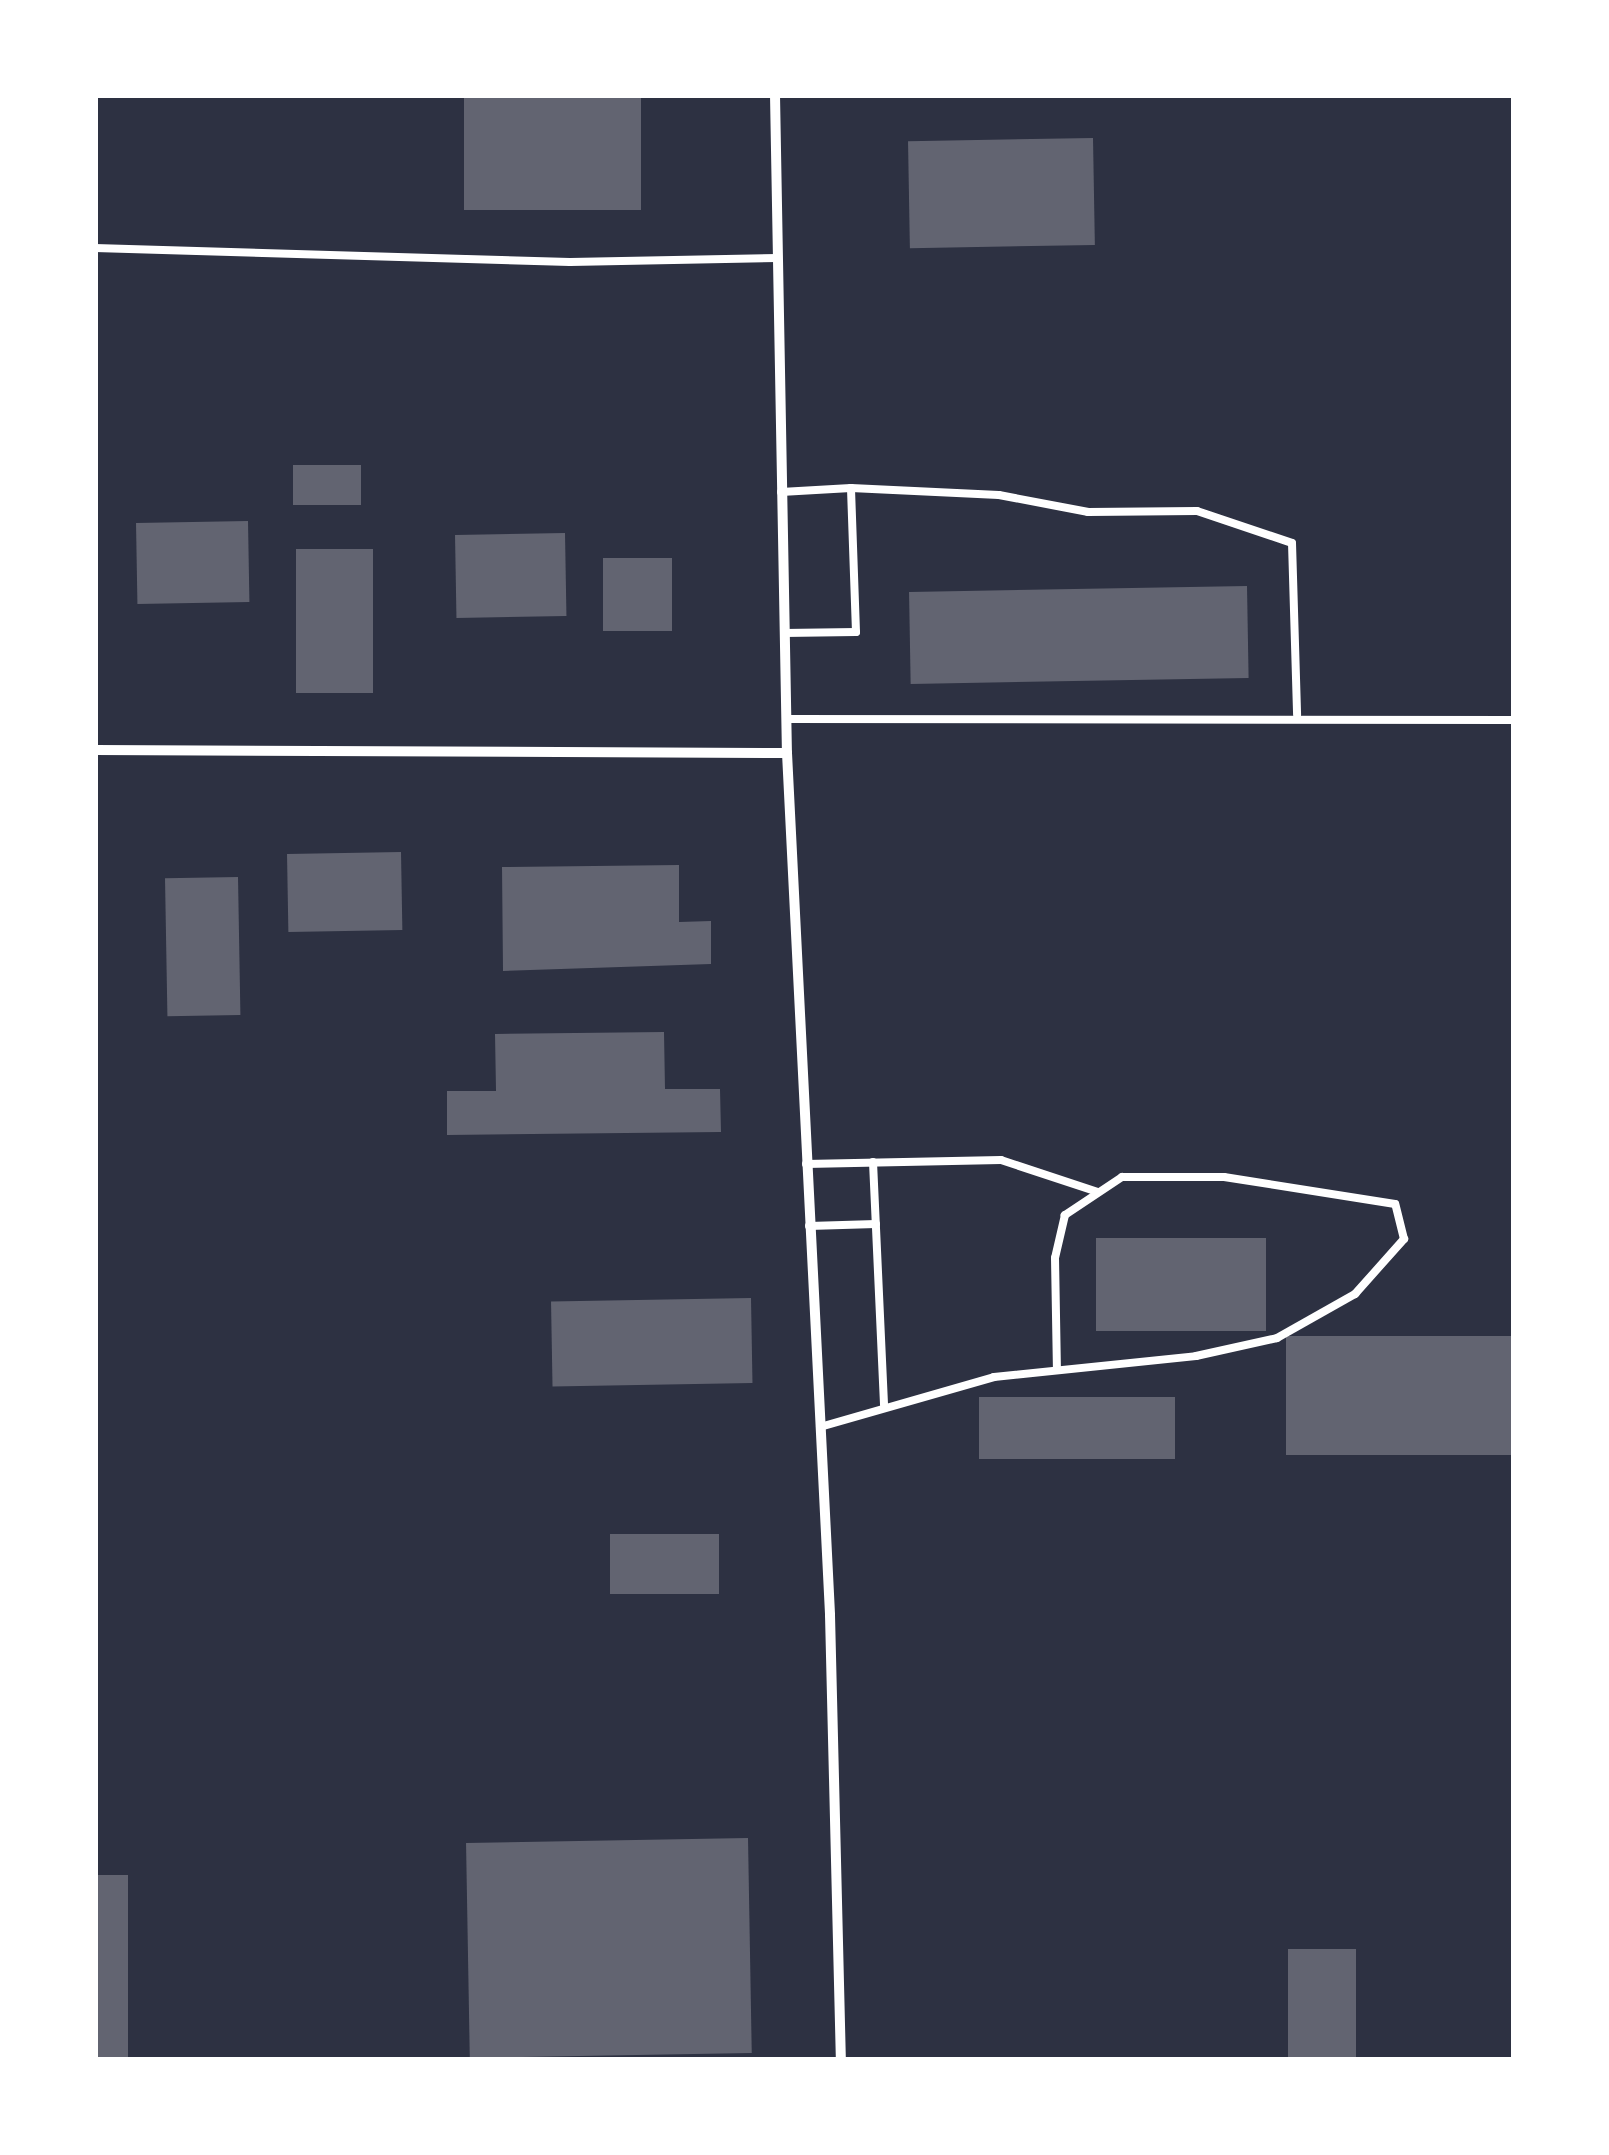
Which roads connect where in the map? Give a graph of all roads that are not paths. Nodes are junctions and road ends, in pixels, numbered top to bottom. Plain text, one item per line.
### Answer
1 (775, 95) edge
2 (95, 248) edge
3 (776, 258) junction
4 (852, 488) junction
5 (781, 492) junction
6 (784, 633) junction
7 (1296, 716) junction
8 (786, 719) junction
9 (1514, 720) edge
10 (95, 750) edge
11 (786, 754) junction
12 (873, 1162) junction
13 (806, 1164) junction
14 (1098, 1192) junction
15 (876, 1224) junction
16 (809, 1226) junction
17 (1057, 1370) junction
18 (884, 1406) junction
19 (820, 1427) junction
20 (841, 2060) edge

1 - 3 street
2 - 3 lane
3 - 5 street
4 - 5 lane
4 - 6 lane
4 - 7 lane
5 - 6 street
6 - 8 street
7 - 8 lane
7 - 9 lane
8 - 11 street
10 - 11 street
11 - 13 street
12 - 13 lane
12 - 14 lane
12 - 15 lane
13 - 16 street
14 - 17 lane
14 - 17 lane
15 - 16 lane
15 - 18 lane
16 - 19 street
17 - 18 lane
18 - 19 lane
19 - 20 street

